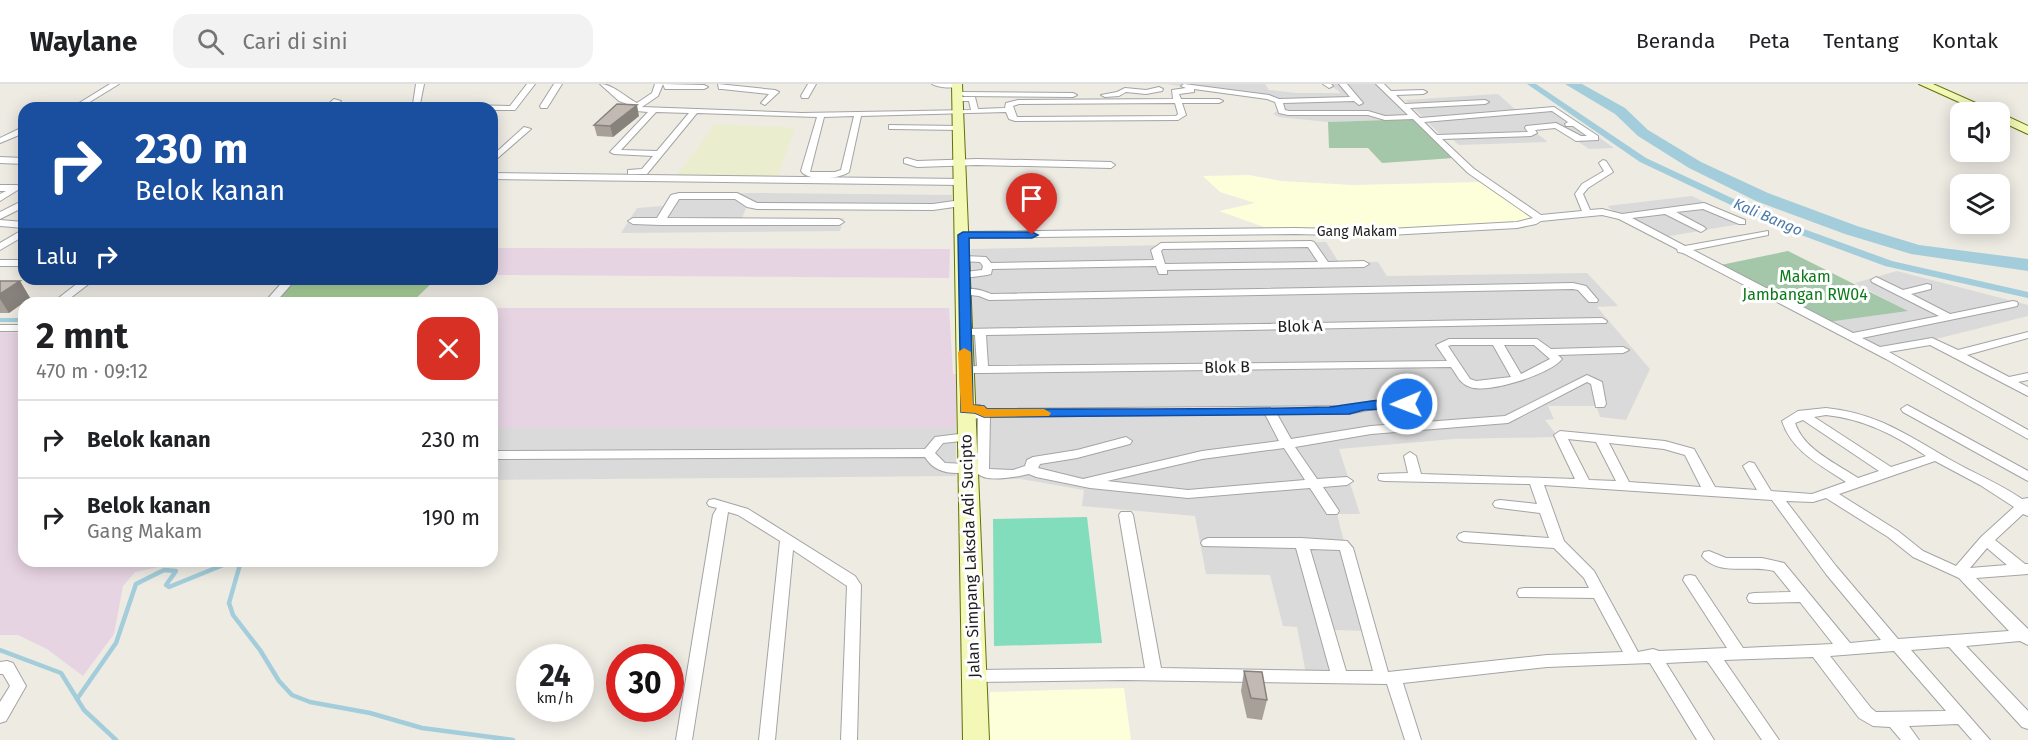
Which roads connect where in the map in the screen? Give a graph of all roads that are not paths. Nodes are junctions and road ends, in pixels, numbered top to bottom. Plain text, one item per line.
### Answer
1 (115, 84) edge
2 (420, 84) edge
3 (531, 84) edge
4 (558, 84) edge
5 (604, 84) edge
6 (659, 84) edge
7 (667, 84) edge
8 (722, 84) edge
9 (812, 84) edge
10 (936, 84) edge
11 (1172, 84) edge
12 (1246, 84) edge
13 (1343, 84) edge
14 (1380, 84) edge
15 (1924, 84) edge
16 (704, 87) dead end
17 (1159, 89) dead end
18 (1191, 90) dead end
19 (1214, 92) edge
20 (1423, 92) dead end
21 (1250, 93) junction
22 (1391, 93) junction
23 (805, 96) dead end
24 (1356, 99) junction
25 (1178, 101) junction
26 (1278, 101) junction
27 (85, 102) edge
28 (417, 102) edge
29 (960, 102) edge
30 (1120, 102) junction
31 (1966, 102) edge
32 (765, 103) dead end
33 (544, 105) dead end
34 (638, 106) junction
35 (1405, 106) junction
36 (498, 108) edge
37 (655, 109) junction
38 (696, 110) junction
39 (1225, 110) dead end
40 (1493, 110) dead end
41 (1010, 111) junction
42 (1368, 113) junction
43 (858, 114) junction
44 (820, 115) junction
45 (1416, 117) junction
46 (1124, 118) junction
47 (2010, 122) edge
48 (1575, 123) junction
49 (1556, 125) junction
50 (892, 127) dead end
51 (527, 129) dead end
52 (0, 130) edge
53 (2028, 130) edge
54 (16, 136) edge
55 (1436, 137) junction
56 (0, 141) edge
57 (659, 154) junction
58 (498, 155) edge
59 (1039, 159) dead end
60 (0, 160) edge
61 (18, 161) edge
62 (907, 161) dead end
63 (1603, 163) dead end
64 (1111, 165) dead end
65 (961, 167) junction
66 (594, 171) dead end
67 (498, 176) edge
68 (18, 186) edge
69 (18, 187) edge
70 (0, 188) edge
71 (0, 198) edge
72 (961, 203) junction
73 (18, 206) edge
74 (1666, 211) junction
75 (1587, 213) junction
76 (0, 216) edge
77 (1622, 217) junction
78 (1539, 218) junction
79 (633, 222) dead end
80 (660, 222) junction
81 (839, 222) dead end
82 (1742, 222) dead end
83 (0, 223) edge
84 (18, 224) edge
85 (1701, 229) dead end
86 (1765, 233) dead end
87 (963, 235) junction
88 (18, 236) edge
89 (0, 247) edge
90 (1681, 250) junction
91 (0, 263) edge
92 (18, 263) edge
93 (1325, 264) junction
94 (1364, 264) dead end
95 (988, 266) junction
96 (1161, 268) junction
97 (1875, 280) dead end
98 (965, 282) junction
99 (82, 285) edge
100 (286, 285) edge
101 (1927, 287) dead end
102 (1902, 293) junction
103 (65, 297) edge
104 (274, 297) edge
105 (1593, 300) dead end
106 (2013, 304) dead end
107 (1951, 318) junction
108 (1602, 321) dead end
109 (18, 327) edge
110 (0, 328) edge
111 (972, 332) junction
112 (2028, 335) edge
113 (1851, 337) junction
114 (1496, 341) junction
115 (1623, 350) dead end
116 (1878, 351) junction
117 (1550, 352) junction
118 (1957, 354) junction
119 (1455, 364) junction
120 (974, 370) junction
121 (2028, 376) edge
122 (1518, 378) junction
123 (2008, 381) junction
124 (1423, 391) dead end
125 (2028, 392) edge
126 (1600, 404) dead end
127 (1907, 409) dead end
128 (1270, 412) junction
129 (972, 413) junction
130 (1802, 414) junction
131 (2028, 435) edge
132 (967, 437) junction
133 (1600, 438) junction
134 (1126, 441) dead end
135 (1287, 444) junction
136 (929, 453) junction
137 (498, 455) edge
138 (1410, 456) dead end
139 (1935, 457) junction
140 (1749, 466) dead end
141 (1031, 469) junction
142 (973, 471) junction
143 (1891, 473) junction
144 (2027, 474) edge
145 (1384, 477) dead end
146 (1416, 478) junction
147 (1347, 481) dead end
148 (1536, 482) junction
149 (1855, 482) junction
150 (1083, 483) junction
151 (1313, 483) junction
152 (1585, 485) junction
153 (1625, 487) junction
154 (1711, 493) junction
155 (1829, 494) junction
156 (1772, 497) junction
157 (1500, 504) dead end
158 (2026, 506) edge
159 (1546, 509) junction
160 (1332, 510) dead end
161 (1126, 515) dead end
162 (1464, 537) dead end
163 (787, 539) junction
164 (1986, 540) junction
165 (1208, 543) dead end
166 (1301, 543) junction
167 (1558, 543) junction
168 (1709, 556) dead end
169 (2024, 569) edge
170 (1961, 574) junction
171 (1690, 580) dead end
172 (1598, 592) junction
173 (1524, 593) dead end
174 (1803, 597) junction
175 (1755, 598) dead end
176 (2026, 636) edge
177 (1952, 640) junction
178 (1896, 645) junction
179 (1845, 649) junction
180 (1817, 651) junction
181 (1738, 653) junction
182 (1711, 654) junction
183 (1633, 656) junction
184 (1653, 656) junction
185 (0, 668) edge
186 (1154, 675) junction
187 (1339, 675) junction
188 (973, 676) junction
189 (1388, 677) junction
190 (0, 716) edge
191 (1962, 717) junction
192 (1894, 720) junction
193 (2028, 722) edge
194 (684, 740) edge
195 (767, 740) edge
196 (849, 740) edge
197 (976, 740) edge
198 (1413, 740) edge
199 (1706, 740) edge
200 (1771, 740) edge
201 (1911, 740) edge
202 (1982, 740) edge

1 - 27 street
2 - 28 street
3 - 36 street
4 - 33 street
5 - 34 street
6 - 34 street
7 - 16 street
8 - 32 street
9 - 23 street
10 - 29 street
11 - 19 street
12 - 21 street
13 - 24 street
14 - 22 street
15 - 31 street
17 - 29 street
18 - 25 street
19 - 21 street
19 - 25 street
19 - 39 street
20 - 22 street
21 - 26 street
22 - 35 street
24 - 26 street
24 - 42 street
25 - 30 street
25 - 46 street
26 - 42 street
29 - 41 street
29 - 43 street
29 - 50 street
29 - 65 street, Jalan Simpang Laksda Adi Sucipto
30 - 41 street
30 - 46 street
34 - 37 street
35 - 40 street
35 - 45 street
37 - 38 street
37 - 57 street
38 - 44 street
38 - 57 street
41 - 46 street
42 - 45 street
43 - 44 street
43 - 44 street
45 - 48 street
45 - 55 street
47 - 53 street
48 - 49 street
48 - 49 street
49 - 55 street
51 - 58 street
52 - 54 street
54 - 56 street
55 - 78 street
57 - 66 street
59 - 65 street
60 - 61 street
62 - 65 street
63 - 75 street
64 - 65 street
65 - 67 street
65 - 72 street, Jalan Simpang Laksda Adi Sucipto
68 - 70 street
69 - 71 street
72 - 80 street
72 - 87 street, Jalan Simpang Laksda Adi Sucipto
73 - 76 street
74 - 77 street
74 - 82 street
74 - 85 street
75 - 77 street, Gang Makam
75 - 78 street, Gang Makam
77 - 90 street
78 - 87 street, Gang Makam
79 - 80 street
80 - 81 street
83 - 84 street
86 - 90 street
87 - 98 street, Jalan Simpang Laksda Adi Sucipto
88 - 89 street
90 - 113 street
91 - 92 street
93 - 94 street
93 - 96 street
93 - 96 street
95 - 96 street
95 - 98 street
95 - 98 street
97 - 102 street
98 - 105 street
98 - 111 street, Jalan Simpang Laksda Adi Sucipto
99 - 103 street
100 - 104 street
101 - 102 street
102 - 107 street
106 - 107 street
107 - 113 street
108 - 111 street, Blok A
109 - 110 street
111 - 120 street, Jalan Simpang Laksda Adi Sucipto
112 - 118 street
113 - 116 street
114 - 117 street
114 - 119 street
114 - 122 street
115 - 117 street
116 - 118 street
116 - 131 street
117 - 122 street
118 - 123 street
119 - 120 street, Blok B
119 - 122 street
120 - 129 street, Jalan Simpang Laksda Adi Sucipto
121 - 123 street
123 - 125 street
124 - 128 street
126 - 135 street
127 - 144 street
128 - 129 street
128 - 135 street
129 - 132 street, Jalan Simpang Laksda Adi Sucipto
129 - 142 street
130 - 139 street
130 - 143 street
130 - 149 street
132 - 136 street
132 - 142 street, Jalan Simpang Laksda Adi Sucipto
133 - 152 street
133 - 153 street
133 - 154 street
134 - 141 street
135 - 150 street
135 - 151 street
136 - 137 street
136 - 142 street
138 - 146 street
139 - 143 street
139 - 158 street
140 - 156 street
141 - 142 street
141 - 150 street
142 - 188 street, Jalan Simpang Laksda Adi Sucipto
143 - 149 street
145 - 146 street
146 - 148 street
147 - 151 street
148 - 152 street
148 - 159 street
149 - 155 street
150 - 151 street
151 - 160 street
152 - 153 street
153 - 154 street
154 - 156 street
155 - 156 street
155 - 170 street
156 - 178 street
157 - 159 street
158 - 164 street
159 - 167 street
161 - 186 street
162 - 167 street
163 - 194 street
163 - 195 street
163 - 196 street
164 - 169 street
164 - 170 street
165 - 166 street
166 - 187 street
166 - 189 street
167 - 172 street
168 - 174 street
169 - 170 street
170 - 176 street
171 - 181 street
172 - 173 street
172 - 183 street
174 - 175 street
174 - 179 street
176 - 177 street
177 - 178 street
177 - 193 street
178 - 179 street
178 - 191 street
179 - 180 street
180 - 181 street
180 - 192 street
181 - 182 street
182 - 184 street
182 - 200 street
183 - 184 street
183 - 189 street
184 - 199 street
185 - 190 street
186 - 187 street
186 - 188 street
187 - 189 street
188 - 197 street, Jalan Simpang Laksda Adi Sucipto
189 - 198 street
191 - 192 street
191 - 202 street
192 - 201 street

